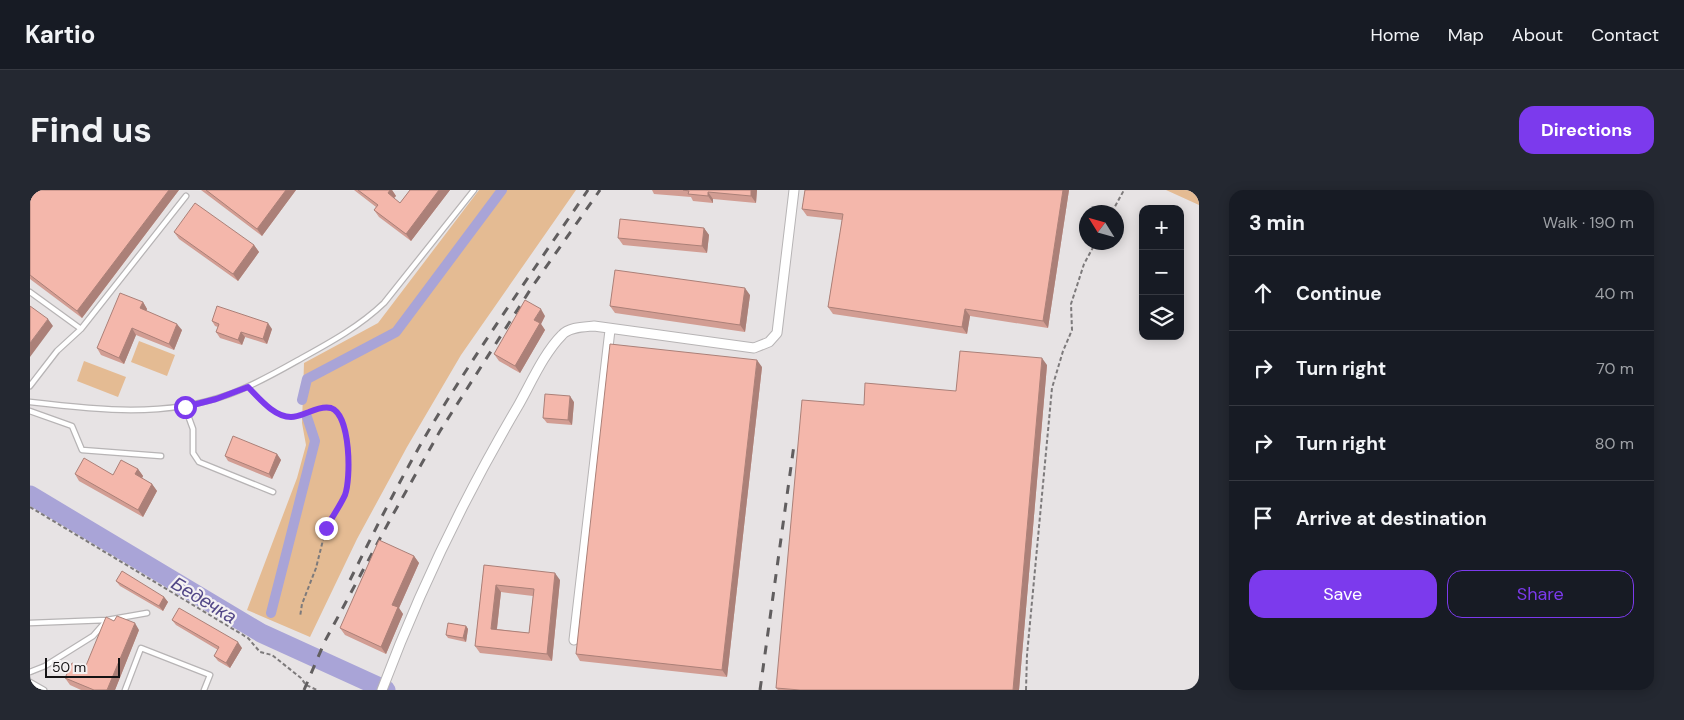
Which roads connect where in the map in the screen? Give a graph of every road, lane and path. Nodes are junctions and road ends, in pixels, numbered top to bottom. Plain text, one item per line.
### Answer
1 (474, 190) edge
2 (794, 190) edge
3 (1124, 190) edge
4 (186, 196) dead end
5 (1116, 205) edge
6 (1092, 250) edge
7 (30, 292) edge
8 (81, 329) junction
9 (610, 330) junction
10 (30, 386) edge
11 (248, 387) junction
12 (30, 402) edge
13 (185, 407) junction
14 (30, 411) edge
15 (161, 456) dead end
16 (273, 492) dead end
17 (30, 507) edge
18 (147, 612) dead end
19 (300, 616) dead end
20 (107, 620) junction
21 (30, 623) edge
22 (574, 640) dead end
23 (30, 672) edge
24 (30, 682) edge
25 (44, 690) edge
26 (125, 690) edge
27 (204, 690) edge
28 (317, 690) edge
29 (382, 690) edge
30 (1026, 690) edge

1 - 11 lane
2 - 9 street
3 - 5 path
4 - 8 lane
6 - 30 path
7 - 8 lane
8 - 10 lane
9 - 22 street
9 - 29 street
11 - 13 lane
11 - 19 path
12 - 13 lane
13 - 16 lane
14 - 15 lane
17 - 28 path
18 - 20 lane
20 - 21 lane
20 - 23 lane
24 - 25 lane
26 - 27 lane

